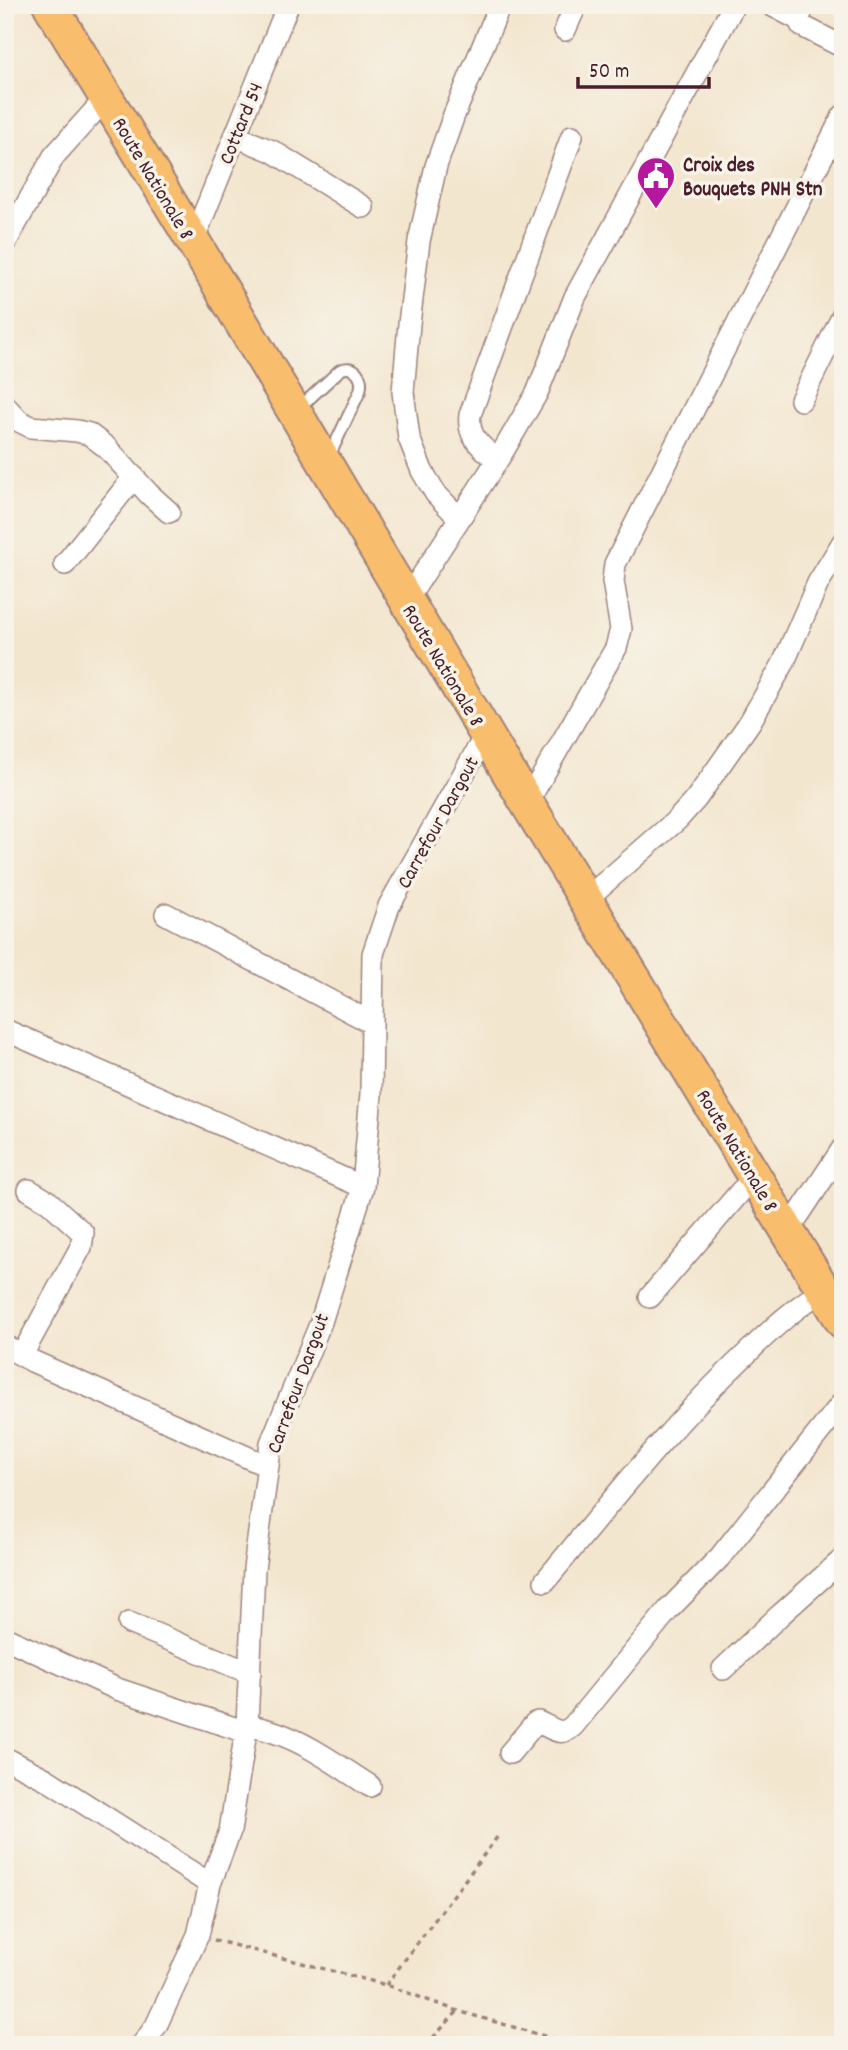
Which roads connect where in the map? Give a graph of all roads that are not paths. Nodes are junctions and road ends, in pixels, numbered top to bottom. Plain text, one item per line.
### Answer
1 (50, 5) edge
2 (288, 5) edge
3 (500, 5) edge
4 (576, 5) edge
5 (734, 5) edge
6 (771, 5) edge
7 (801, 12) edge
8 (565, 30) dead end
9 (843, 47) edge
10 (106, 98) junction
11 (843, 116) edge
12 (235, 136) junction
13 (572, 136) dead end
14 (363, 207) dead end
15 (193, 241) junction
16 (5, 243) edge
17 (843, 315) edge
18 (801, 400) dead end
19 (5, 406) edge
20 (294, 412) junction
21 (497, 461) junction
22 (325, 464) junction
23 (134, 477) junction
24 (169, 512) dead end
25 (459, 518) junction
26 (843, 542) edge
27 (65, 564) dead end
28 (405, 601) junction
29 (486, 734) junction
30 (527, 803) junction
31 (586, 899) junction
32 (166, 914) dead end
33 (372, 1023) junction
34 (5, 1030) edge
35 (843, 1148) edge
36 (756, 1178) junction
37 (363, 1187) junction
38 (29, 1189) dead end
39 (788, 1231) junction
40 (824, 1290) junction
41 (650, 1297) dead end
42 (843, 1322) edge
43 (14, 1350) edge
44 (843, 1402) edge
45 (267, 1466) junction
46 (843, 1559) edge
47 (545, 1581) dead end
48 (130, 1623) dead end
49 (5, 1638) edge
50 (723, 1669) dead end
51 (250, 1673) junction
52 (246, 1728) junction
53 (510, 1753) dead end
54 (5, 1758) edge
55 (370, 1786) dead end
56 (210, 1884) junction
57 (142, 2045) edge

1 - 10 main road, Route Nationale 8
2 - 12 street, Cottard 54
3 - 25 street
4 - 8 street
5 - 21 street
6 - 7 street
7 - 9 street
10 - 15 main road, Route Nationale 8
10 - 16 street
11 - 30 street
12 - 14 street
12 - 15 street, Cottard 54
13 - 21 street
15 - 20 main road, Route Nationale 8
17 - 18 street
19 - 23 street
20 - 22 main road, Route Nationale 8
20 - 22 lane
21 - 25 street
22 - 28 main road, Route Nationale 8
23 - 24 street
23 - 27 street
25 - 28 street
26 - 31 street
28 - 29 main road, Route Nationale 8
29 - 30 main road, Route Nationale 8
29 - 33 street, Carrefour Dargout
30 - 31 main road, Route Nationale 8
31 - 36 main road, Route Nationale 8
32 - 33 street
33 - 37 street, Carrefour Dargout
34 - 37 street
35 - 39 street
36 - 39 main road, Route Nationale 8
36 - 41 street
37 - 45 street, Carrefour Dargout
38 - 43 street
39 - 40 main road, Route Nationale 8
40 - 42 main road, Route Nationale 8
40 - 47 street
43 - 45 street
44 - 53 street
45 - 51 street, Carrefour Dargout
46 - 50 street
48 - 51 street
49 - 52 street
51 - 52 street, Carrefour Dargout
52 - 55 street
52 - 56 street, Carrefour Dargout
54 - 56 street
56 - 57 street, Carrefour Dargout

